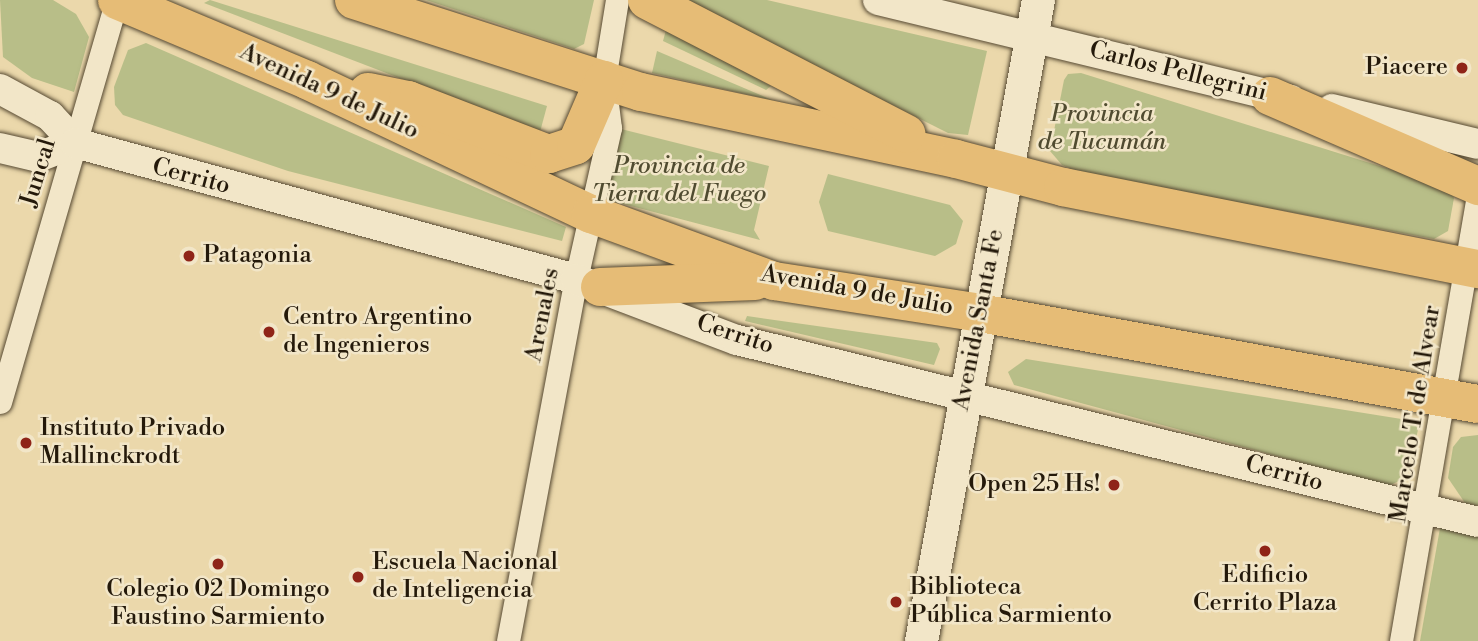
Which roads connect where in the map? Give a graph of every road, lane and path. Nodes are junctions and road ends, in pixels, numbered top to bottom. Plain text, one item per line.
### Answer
1 (117, 0) edge
2 (354, 0) edge
3 (617, 0) edge
4 (646, 0) edge
5 (878, 0) edge
6 (1038, 0) edge
7 (1031, 34) junction
8 (307, 80) junction
9 (604, 80) junction
10 (0, 89) edge
11 (1270, 96) junction
12 (75, 143) junction
13 (1478, 144) edge
14 (0, 148) edge
15 (956, 159) junction
16 (1006, 174) junction
17 (1478, 186) edge
18 (1478, 196) edge
19 (591, 214) junction
20 (1472, 268) edge
21 (774, 281) junction
22 (588, 283) junction
23 (980, 313) junction
24 (965, 395) junction
25 (1461, 401) edge
26 (0, 402) edge
27 (1426, 510) junction
28 (1478, 522) edge
29 (508, 641) edge
30 (921, 641) edge
31 (1401, 641) edge

1 - 8 highway, Avenida 9 de Julio
1 - 12 street, Juncal
2 - 9 highway
3 - 9 street, Arenales
4 - 15 highway
5 - 7 street, Carlos Pellegrini
6 - 7 main road, Avenida Santa Fe
7 - 11 street, Carlos Pellegrini
7 - 16 main road, Avenida Santa Fe
8 - 9 highway
8 - 19 highway, Avenida 9 de Julio
9 - 15 highway
9 - 19 street, Arenales
10 - 12 street
11 - 13 street, Carlos Pellegrini
11 - 17 highway
12 - 14 street
12 - 22 street, Cerrito
12 - 26 street, Juncal
15 - 16 highway
16 - 20 highway
16 - 23 main road, Avenida Santa Fe
18 - 20 street, Marcelo T. de Alvear
19 - 21 highway, Avenida 9 de Julio
19 - 22 street, Arenales
20 - 25 street, Marcelo T. de Alvear
21 - 22 highway
21 - 23 highway, Avenida 9 de Julio
22 - 24 street, Cerrito
22 - 29 street, Arenales
23 - 24 main road, Avenida Santa Fe
23 - 25 highway, Avenida 9 de Julio
24 - 27 street, Cerrito
24 - 30 main road, Avenida Santa Fe
25 - 27 street, Marcelo T. de Alvear
27 - 28 street, Cerrito
27 - 31 street, Marcelo T. de Alvear

